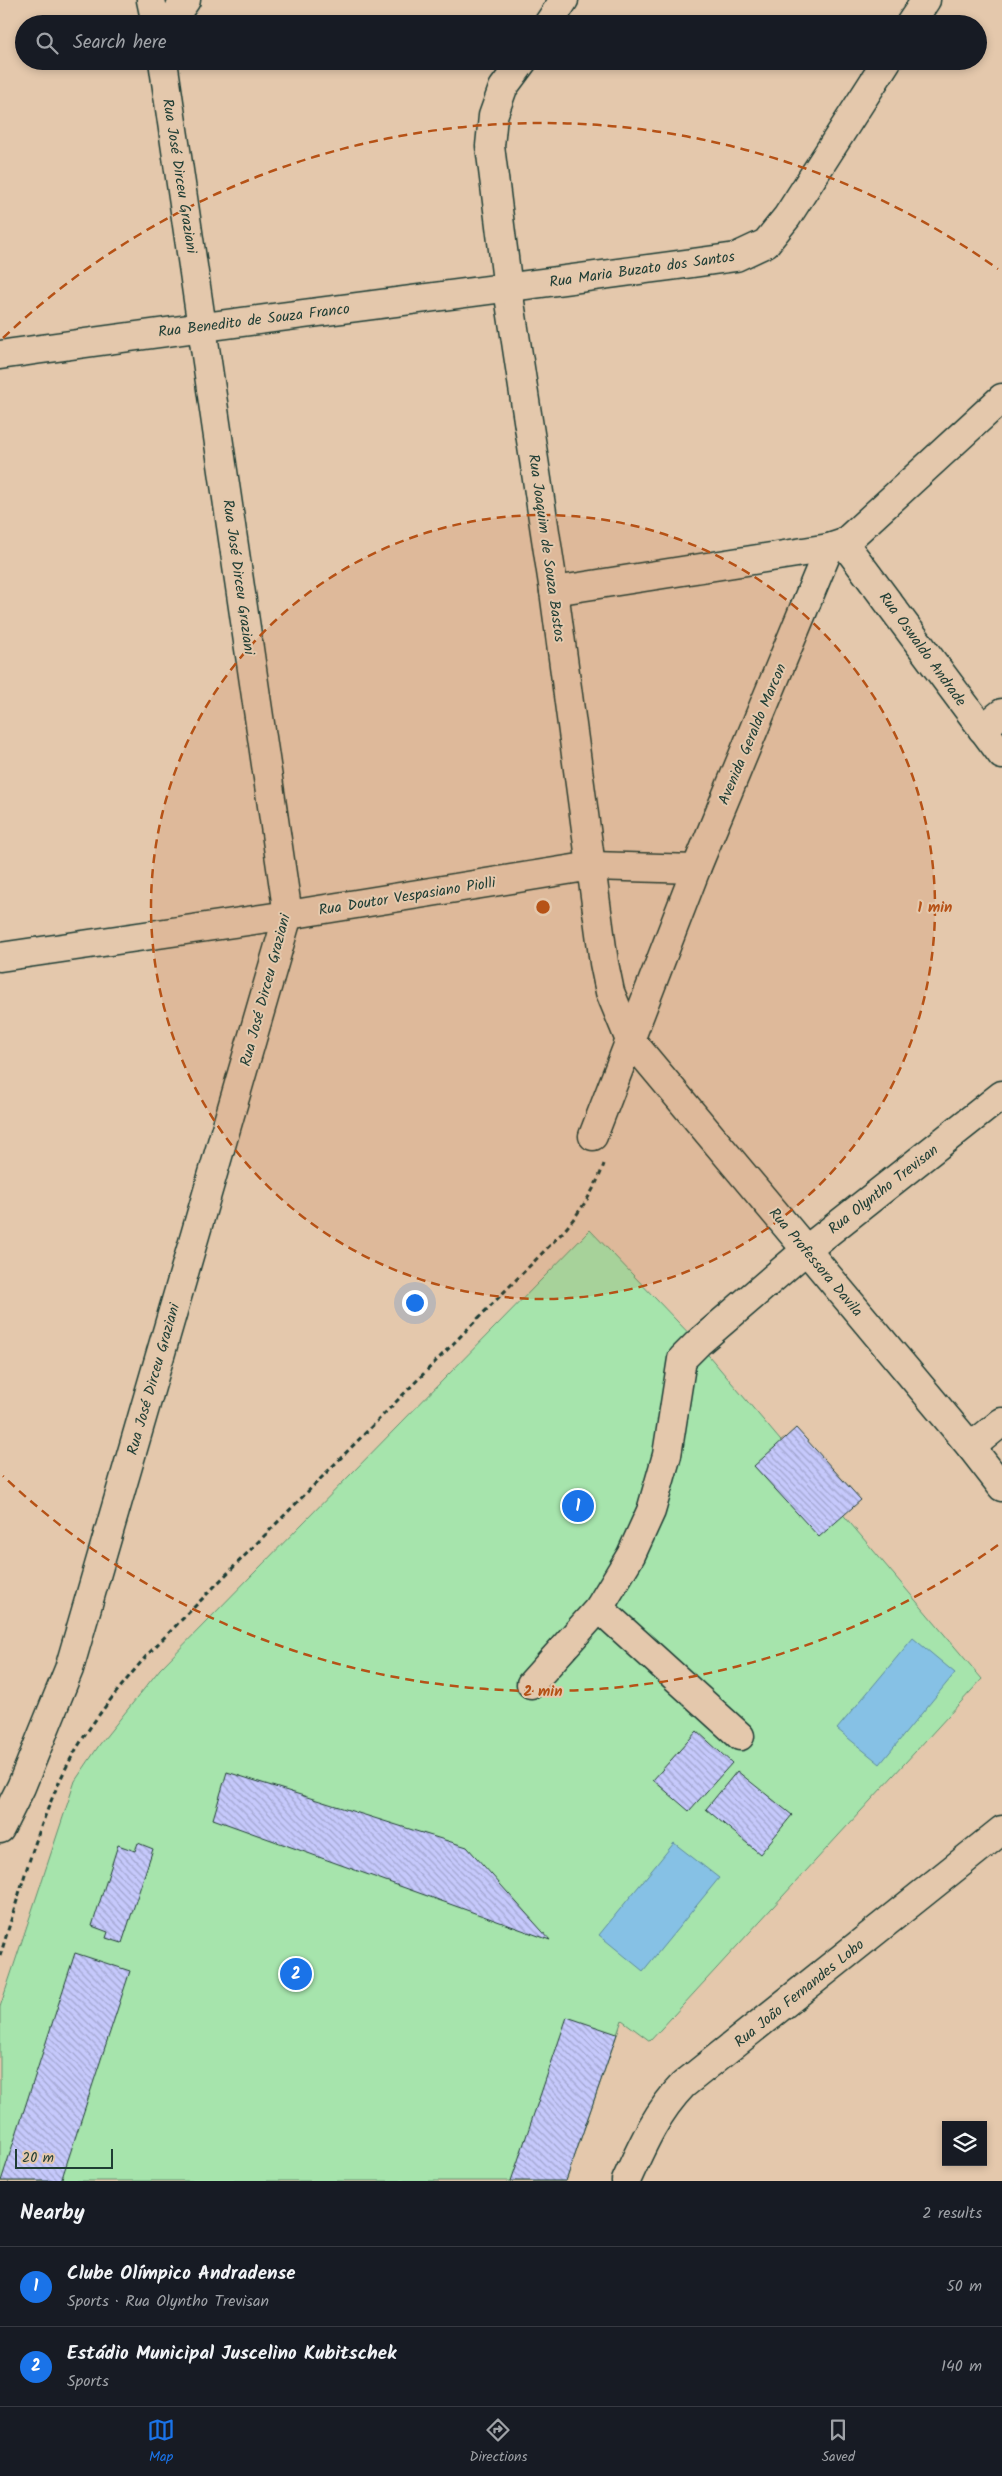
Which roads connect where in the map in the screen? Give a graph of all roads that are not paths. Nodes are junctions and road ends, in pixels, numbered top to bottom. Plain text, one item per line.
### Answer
1 (151, 0) edge
2 (186, 0) edge
3 (564, 0) edge
4 (926, 0) edge
5 (154, 15) edge
6 (175, 15) edge
7 (554, 15) edge
8 (916, 15) edge
9 (164, 70) edge
10 (516, 70) edge
11 (880, 70) edge
12 (508, 289) junction
13 (203, 326) junction
14 (0, 355) edge
15 (1002, 398) edge
16 (836, 545) junction
17 (554, 591) junction
18 (992, 721) edge
19 (1002, 755) edge
20 (592, 866) junction
21 (696, 869) junction
22 (288, 915) junction
23 (0, 957) edge
24 (629, 1038) junction
25 (1002, 1095) edge
26 (600, 1146) road end
27 (806, 1250) junction
28 (1002, 1422) edge
29 (971, 1447) junction
30 (1002, 1487) edge
31 (599, 1608) junction
32 (531, 1684) dead end
33 (740, 1736) dead end
34 (0, 1829) edge
35 (1002, 1830) edge
36 (626, 2181) edge

1 - 5 street
2 - 6 street
3 - 7 street
4 - 8 street
9 - 13 street, Rua José Dirceu Graziani
10 - 12 street, Rua Joaquim de Souza Bastos
11 - 12 street, Rua Maria Buzato dos Santos
12 - 13 street, Rua Benedito de Souza Franco
12 - 17 street, Rua Joaquim de Souza Bastos
13 - 14 street, Rua Benedito de Souza Franco
13 - 22 street, Rua José Dirceu Graziani
15 - 16 street, Avenida Geraldo Marcon
16 - 17 street
16 - 18 street, Rua Oswaldo Andrade
16 - 21 street, Avenida Geraldo Marcon
17 - 20 street, Rua Joaquim de Souza Bastos
18 - 19 street, Rua Oswaldo Andrade
20 - 21 street, Rua Doutor Vespasiano Piolli
20 - 22 street, Rua Doutor Vespasiano Piolli
20 - 24 street, Rua Joaquim de Souza Bastos
21 - 24 street, Avenida Geraldo Marcon
22 - 23 street, Rua Doutor Vespasiano Piolli
22 - 34 street, Rua José Dirceu Graziani
24 - 26 street, Avenida Geraldo Marcon
24 - 27 street, Rua Professora Davila
25 - 27 street, Rua Olyntho Trevisan
27 - 29 street, Rua Professora Davila
27 - 31 street, Rua Olyntho Trevisan
28 - 29 street
29 - 30 street, Rua Professora Davila
31 - 32 street, Rua Olyntho Trevisan
31 - 33 street
35 - 36 street, Rua João Fernandes Lobo

